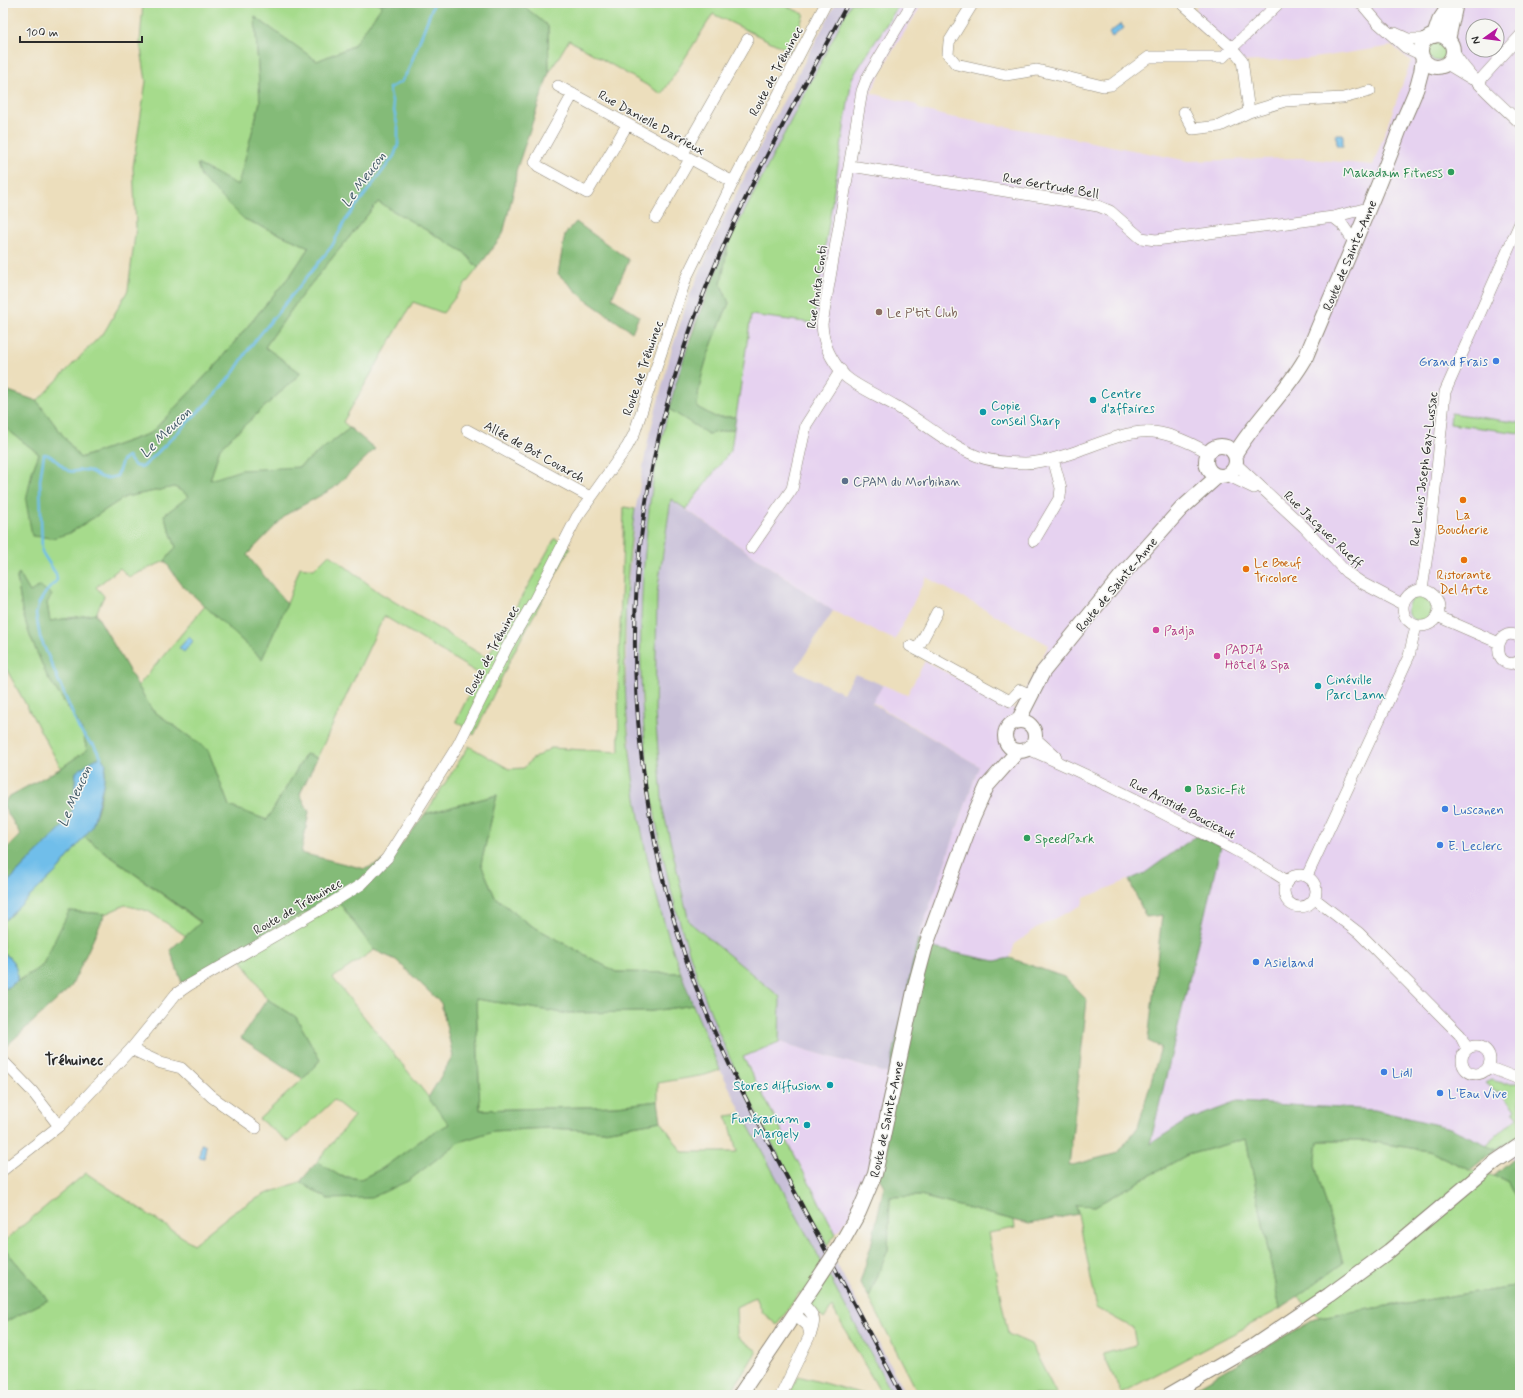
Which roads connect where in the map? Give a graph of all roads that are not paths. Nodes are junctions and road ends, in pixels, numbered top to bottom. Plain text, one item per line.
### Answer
1 (826, 3) edge
2 (912, 3) edge
3 (973, 3) edge
4 (1182, 3) edge
5 (1279, 3) edge
6 (1361, 3) edge
7 (1451, 3) edge
8 (1456, 3) edge
9 (1383, 28) junction
10 (1520, 36) edge
11 (1430, 37) junction
12 (748, 39) dead end
13 (1451, 45) junction
14 (1232, 48) junction
15 (1422, 57) junction
16 (1441, 66) junction
17 (1479, 82) junction
18 (558, 86) dead end
19 (1370, 91) dead end
20 (1416, 93) junction
21 (573, 94) junction
22 (1184, 112) dead end
23 (1249, 112) junction
24 (1520, 123) edge
25 (627, 125) junction
26 (686, 157) junction
27 (851, 166) junction
28 (733, 182) junction
29 (1368, 208) junction
30 (1333, 217) junction
31 (656, 218) dead end
32 (1520, 222) edge
33 (1354, 242) junction
34 (841, 370) junction
35 (1267, 409) junction
36 (467, 430) dead end
37 (1223, 447) junction
38 (1053, 459) junction
39 (1209, 460) junction
40 (1229, 467) junction
41 (590, 497) junction
42 (1181, 508) junction
43 (1034, 541) dead end
44 (751, 548) dead end
45 (1422, 590) junction
46 (1402, 604) junction
47 (937, 612) dead end
48 (1437, 616) junction
49 (1416, 626) junction
50 (1520, 637) edge
51 (1499, 643) junction
52 (1053, 661) junction
53 (1520, 661) edge
54 (1032, 695) junction
55 (1018, 721) junction
56 (1024, 741) junction
57 (1307, 876) junction
58 (1286, 881) junction
59 (1315, 899) junction
60 (131, 1049) junction
61 (1467, 1049) junction
62 (3, 1061) edge
63 (1488, 1067) junction
64 (1520, 1076) edge
65 (59, 1126) junction
66 (256, 1128) dead end
67 (1520, 1145) edge
68 (3, 1170) edge
69 (798, 1308) junction
70 (740, 1395) edge
71 (781, 1395) edge
72 (1169, 1395) edge

1 - 28 street, Route de Tréhuinec
2 - 27 street, Rue Anita Conti
3 - 14 street
4 - 14 street
5 - 14 street
6 - 9 street
7 - 11 main road
8 - 13 main road
9 - 11 street
9 - 15 street
10 - 17 street
11 - 13 main road
11 - 15 main road
12 - 26 street
13 - 16 main road
13 - 17 street
14 - 23 street
15 - 16 main road
15 - 20 main road, Route de Sainte-Anne
16 - 17 street
16 - 20 main road, Route de Sainte-Anne
17 - 24 street
18 - 21 street, Rue Danielle Darrieux
19 - 23 street
20 - 29 main road, Route de Sainte-Anne
21 - 25 street, Rue Danielle Darrieux
21 - 25 street
22 - 23 street
25 - 26 street, Rue Danielle Darrieux
26 - 28 street, Rue Danielle Darrieux
26 - 31 street
27 - 30 street, Rue Gertrude Bell
27 - 34 street, Rue Anita Conti
28 - 41 street, Route de Tréhuinec
29 - 30 street, Rue Gertrude Bell
29 - 33 main road, Route de Sainte-Anne
30 - 33 street
32 - 45 street, Rue Louis Joseph Gay-Lussac
33 - 35 main road, Route de Sainte-Anne
34 - 38 street, Rue Anita Conti
34 - 44 street
35 - 37 main road, Route de Sainte-Anne
35 - 40 main road, Route de Sainte-Anne
36 - 41 street, Allée de Bot Couarch
37 - 39 main road, Route de Sainte-Anne
37 - 40 main road
38 - 39 street, Rue Anita Conti
38 - 43 street
39 - 40 main road
39 - 42 main road, Route de Sainte-Anne
40 - 42 main road, Route de Sainte-Anne
40 - 46 street, Rue Jacques Rueff
41 - 60 street, Route de Tréhuinec
42 - 52 main road, Route de Sainte-Anne
45 - 46 street
45 - 48 street
46 - 49 street
47 - 54 street
48 - 49 street
48 - 51 street
49 - 57 street
50 - 51 street
51 - 53 street
52 - 54 main road, Route de Sainte-Anne
52 - 56 main road, Route de Sainte-Anne
54 - 55 main road, Route de Sainte-Anne
55 - 56 main road
55 - 56 main road, Route de Sainte-Anne
56 - 58 street, Rue Aristide Boucicaut
56 - 69 main road, Route de Sainte-Anne, bridge
57 - 58 street
57 - 59 street
58 - 59 street
59 - 61 street
60 - 65 street, Route de Tréhuinec
60 - 66 street
61 - 63 street
61 - 63 street
62 - 65 street
63 - 64 street
65 - 68 street, Route de Tréhuinec
67 - 72 main road
69 - 70 main road, Route de Sainte-Anne
69 - 71 street

